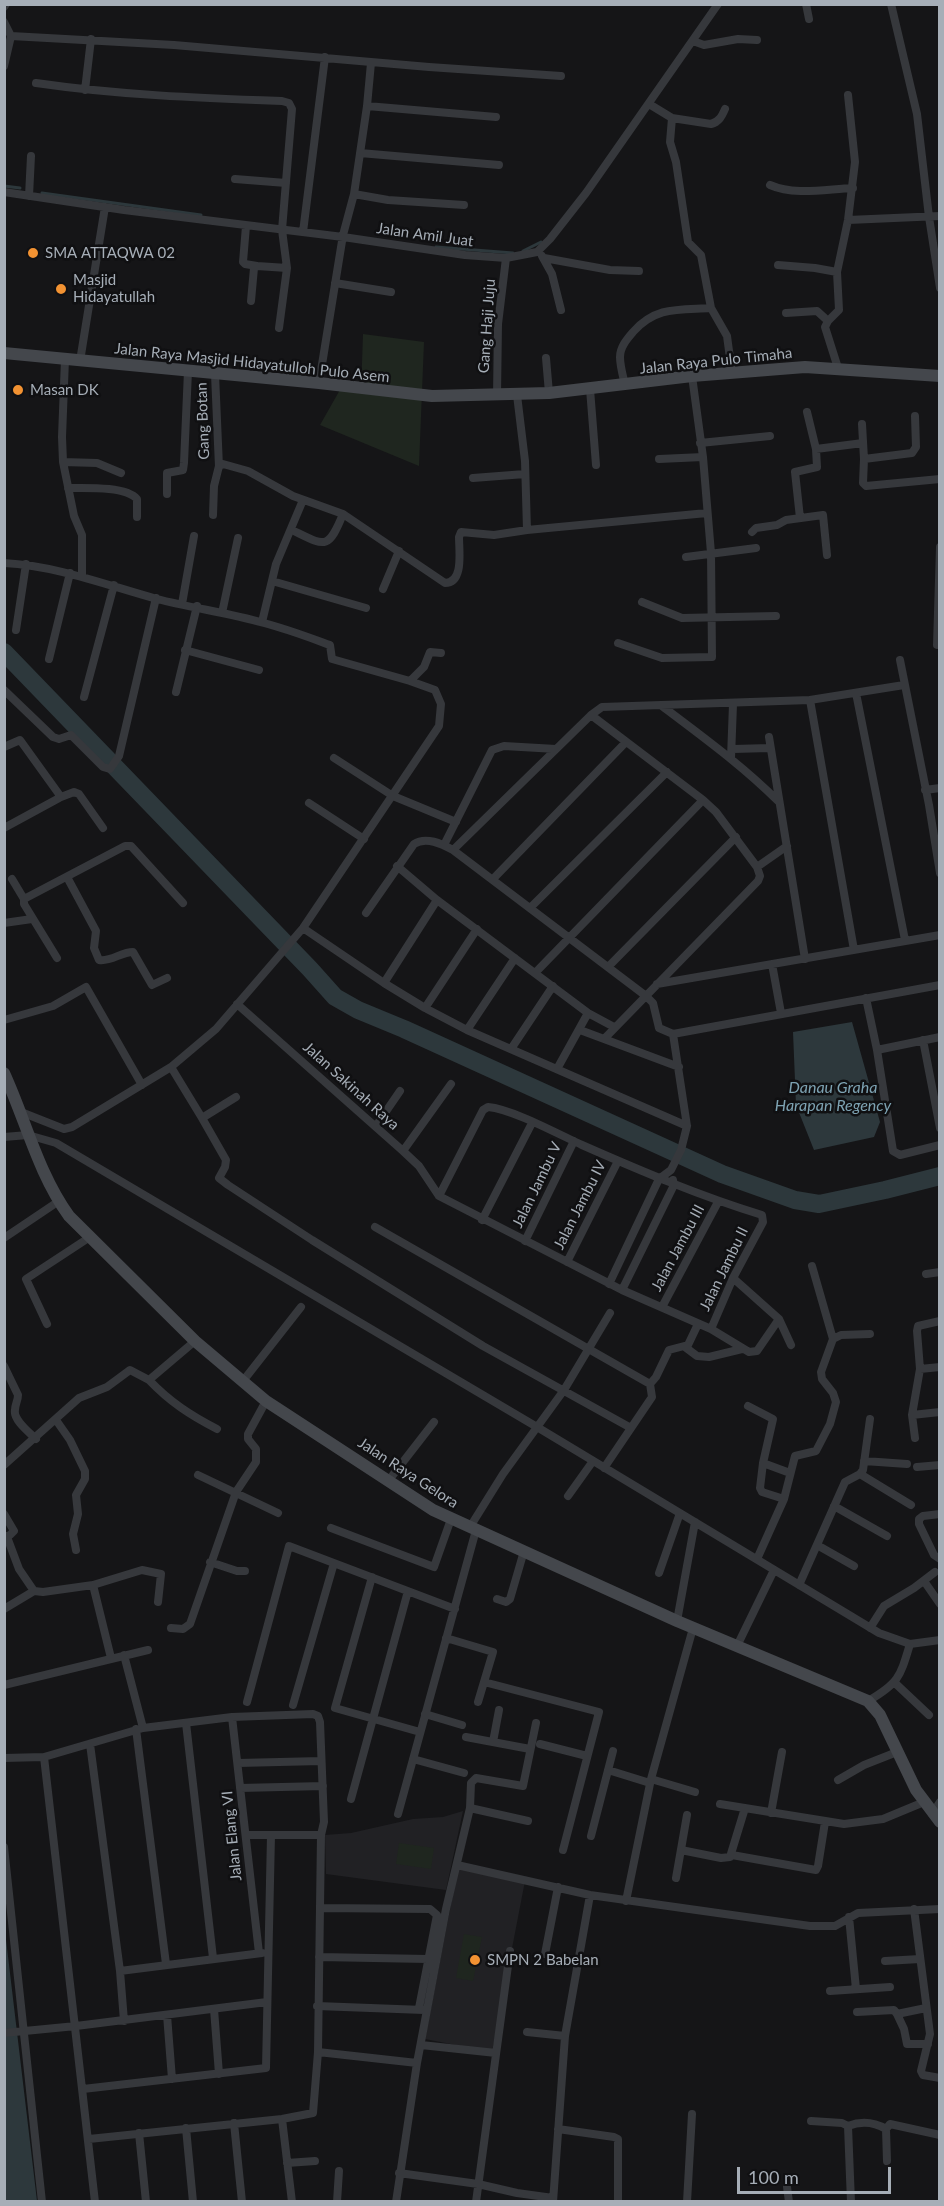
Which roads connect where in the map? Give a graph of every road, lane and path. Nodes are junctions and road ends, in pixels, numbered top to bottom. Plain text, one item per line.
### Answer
1 (718, 4) edge
2 (806, 4) edge
3 (891, 4) edge
4 (809, 19) dead end
5 (4, 22) edge
6 (10, 36) junction
7 (91, 39) junction
8 (757, 40) dead end
9 (693, 41) junction
10 (325, 57) junction
11 (371, 63) junction
12 (4, 66) edge
13 (561, 76) dead end
14 (36, 83) dead end
15 (85, 90) junction
16 (848, 95) dead end
17 (649, 104) junction
18 (367, 106) junction
19 (725, 109) dead end
20 (496, 117) dead end
21 (672, 118) junction
22 (360, 153) junction
23 (31, 156) dead end
24 (499, 165) dead end
25 (235, 179) dead end
26 (286, 183) junction
27 (770, 186) dead end
28 (853, 188) junction
29 (4, 192) edge
30 (354, 194) junction
31 (29, 196) junction
32 (464, 205) dead end
33 (105, 207) junction
34 (939, 216) edge
35 (929, 217) junction
36 (848, 220) junction
37 (246, 226) junction
38 (283, 227) junction
39 (303, 230) junction
40 (343, 235) junction
41 (541, 255) junction
42 (506, 258) junction
43 (778, 265) dead end
44 (257, 266) junction
45 (287, 268) junction
46 (639, 271) dead end
47 (837, 272) junction
48 (335, 283) junction
49 (939, 288) edge
50 (391, 291) dead end
51 (251, 300) dead end
52 (711, 308) junction
53 (561, 310) dead end
54 (786, 313) dead end
55 (828, 321) junction
56 (279, 328) dead end
57 (4, 353) edge
58 (546, 358) dead end
59 (65, 359) junction
60 (80, 361) junction
61 (838, 368) junction
62 (188, 371) junction
63 (732, 373) junction
64 (214, 374) junction
65 (692, 376) junction
66 (939, 376) edge
67 (319, 383) junction
68 (625, 385) junction
69 (590, 389) junction
70 (549, 393) junction
71 (517, 395) junction
72 (497, 396) junction
73 (807, 412) dead end
74 (915, 416) dead end
75 (862, 424) dead end
76 (770, 436) dead end
77 (700, 443) junction
78 (863, 443) junction
79 (816, 449) junction
80 (703, 457) junction
81 (659, 459) dead end
82 (864, 459) junction
83 (63, 462) junction
84 (596, 465) dead end
85 (219, 467) junction
86 (121, 473) dead end
87 (525, 474) junction
88 (473, 478) dead end
89 (939, 479) edge
90 (68, 488) junction
91 (167, 494) dead end
92 (303, 500) junction
93 (707, 513) junction
94 (343, 514) junction
95 (213, 515) dead end
96 (137, 517) dead end
97 (800, 518) junction
98 (292, 530) junction
99 (527, 530) junction
100 (752, 531) dead end
101 (194, 536) dead end
102 (238, 538) dead end
103 (756, 548) dead end
104 (939, 548) edge
105 (399, 551) junction
106 (711, 553) junction
107 (827, 555) dead end
108 (686, 557) dead end
109 (4, 563) edge
110 (26, 564) junction
111 (70, 573) junction
112 (82, 576) junction
113 (272, 581) junction
114 (114, 585) junction
115 (383, 589) dead end
116 (156, 598) junction
117 (642, 602) dead end
118 (182, 604) junction
119 (197, 606) junction
120 (366, 608) dead end
121 (222, 613) junction
122 (776, 616) dead end
123 (712, 617) junction
124 (262, 622) junction
125 (16, 630) dead end
126 (618, 643) dead end
127 (937, 645) dead end
128 (185, 650) junction
129 (441, 653) dead end
130 (49, 659) dead end
131 (900, 660) dead end
132 (259, 670) dead end
133 (410, 681) junction
134 (904, 685) junction
135 (4, 690) edge
136 (176, 692) dead end
137 (856, 693) junction
138 (84, 697) dead end
139 (810, 700) junction
140 (733, 704) junction
141 (662, 706) junction
142 (591, 715) junction
143 (769, 737) dead end
144 (626, 742) junction
145 (4, 747) edge
146 (770, 748) junction
147 (556, 749) junction
148 (732, 754) junction
149 (334, 758) dead end
150 (667, 772) junction
151 (939, 788) edge
152 (925, 790) junction
153 (393, 796) junction
154 (61, 797) junction
155 (703, 800) junction
156 (779, 802) junction
157 (309, 803) dead end
158 (939, 803) edge
159 (928, 805) junction
160 (456, 822) junction
161 (4, 828) edge
162 (103, 828) dead end
163 (736, 837) junction
164 (364, 838) junction
165 (444, 845) junction
166 (787, 846) junction
167 (453, 850) junction
168 (397, 866) junction
169 (757, 867) junction
170 (939, 873) edge
171 (66, 877) junction
172 (12, 879) dead end
173 (492, 879) junction
174 (24, 899) junction
175 (437, 900) junction
176 (183, 903) dead end
177 (531, 908) junction
178 (366, 913) dead end
179 (32, 919) junction
180 (4, 923) edge
181 (303, 928) junction
182 (477, 929) junction
183 (939, 935) edge
184 (569, 936) junction
185 (905, 940) junction
186 (854, 950) junction
187 (57, 958) dead end
188 (515, 958) junction
189 (805, 958) junction
190 (772, 964) junction
191 (608, 967) junction
192 (535, 973) junction
193 (166, 978) dead end
194 (384, 983) junction
195 (657, 984) junction
196 (939, 985) edge
197 (553, 986) junction
198 (646, 996) junction
199 (866, 998) junction
200 (237, 1004) junction
201 (425, 1008) junction
202 (588, 1013) junction
203 (781, 1013) junction
204 (4, 1020) edge
205 (614, 1027) junction
206 (467, 1030) junction
207 (580, 1030) junction
208 (674, 1034) junction
209 (939, 1037) edge
210 (605, 1038) junction
211 (923, 1040) junction
212 (512, 1049) junction
213 (877, 1050) junction
214 (171, 1067) junction
215 (679, 1067) junction
216 (557, 1069) junction
217 (4, 1073) edge
218 (451, 1083) dead end
219 (142, 1086) junction
220 (400, 1091) dead end
221 (236, 1097) dead end
222 (21, 1112) junction
223 (202, 1118) junction
224 (531, 1123) junction
225 (376, 1126) junction
226 (687, 1126) junction
227 (939, 1128) edge
228 (28, 1136) junction
229 (4, 1137) edge
230 (574, 1141) junction
231 (939, 1145) edge
232 (403, 1151) junction
233 (618, 1161) junction
234 (671, 1170) junction
235 (659, 1179) junction
236 (674, 1185) junction
237 (439, 1196) junction
238 (59, 1201) junction
239 (718, 1202) junction
240 (482, 1220) junction
241 (375, 1227) dead end
242 (90, 1237) junction
243 (4, 1238) edge
244 (525, 1241) junction
245 (567, 1262) junction
246 (812, 1266) dead end
247 (939, 1272) edge
248 (926, 1274) dead end
249 (734, 1278) junction
250 (609, 1284) junction
251 (622, 1290) junction
252 (301, 1307) dead end
253 (662, 1307) junction
254 (610, 1313) dead end
255 (780, 1319) junction
256 (939, 1322) edge
257 (47, 1324) dead end
258 (698, 1324) junction
259 (711, 1329) junction
260 (870, 1334) dead end
261 (833, 1340) junction
262 (195, 1341) junction
263 (791, 1345) dead end
264 (685, 1347) junction
265 (588, 1349) junction
266 (742, 1349) junction
267 (4, 1366) edge
268 (939, 1367) edge
269 (920, 1369) junction
270 (149, 1380) junction
271 (243, 1381) junction
272 (650, 1384) junction
273 (564, 1390) junction
274 (266, 1401) junction
275 (748, 1406) dead end
276 (939, 1412) edge
277 (912, 1415) junction
278 (870, 1419) dead end
279 (56, 1420) junction
280 (434, 1422) dead end
281 (537, 1427) junction
282 (631, 1428) junction
283 (217, 1429) dead end
284 (915, 1438) dead end
285 (36, 1439) junction
286 (593, 1461) junction
287 (864, 1461) junction
288 (763, 1463) junction
289 (907, 1464) dead end
290 (4, 1465) edge
291 (939, 1465) edge
292 (917, 1467) dead end
293 (604, 1468) junction
294 (790, 1473) junction
295 (860, 1474) junction
296 (198, 1475) dead end
297 (389, 1480) junction
298 (236, 1492) junction
299 (568, 1496) dead end
300 (784, 1499) junction
301 (911, 1505) dead end
302 (834, 1506) junction
303 (278, 1513) dead end
304 (680, 1513) junction
305 (4, 1514) edge
306 (939, 1514) edge
307 (451, 1519) junction
308 (695, 1522) junction
309 (331, 1528) dead end
310 (473, 1529) junction
311 (887, 1536) dead end
312 (6, 1537) edge
313 (817, 1545) junction
314 (76, 1550) dead end
315 (524, 1551) junction
316 (757, 1559) junction
317 (939, 1559) edge
318 (210, 1562) junction
319 (334, 1563) junction
320 (854, 1566) dead end
321 (774, 1570) junction
322 (245, 1571) dead end
323 (935, 1572) dead end
324 (659, 1573) dead end
325 (372, 1577) junction
326 (924, 1581) junction
327 (799, 1585) junction
328 (93, 1586) junction
329 (408, 1591) junction
330 (34, 1592) junction
331 (497, 1599) dead end
332 (158, 1602) dead end
333 (939, 1604) edge
334 (4, 1609) edge
335 (455, 1609) junction
336 (677, 1621) junction
337 (171, 1628) dead end
338 (693, 1628) junction
339 (870, 1628) junction
340 (446, 1638) junction
341 (939, 1640) edge
342 (910, 1644) junction
343 (737, 1646) junction
344 (148, 1650) dead end
345 (124, 1655) junction
346 (111, 1658) junction
347 (484, 1682) junction
348 (895, 1683) junction
349 (4, 1685) edge
350 (247, 1701) dead end
351 (868, 1701) junction
352 (478, 1702) dead end
353 (293, 1705) dead end
354 (499, 1710) dead end
355 (425, 1714) junction
356 (929, 1716) dead end
357 (232, 1717) junction
358 (373, 1719) junction
359 (186, 1723) junction
360 (536, 1723) dead end
361 (462, 1725) dead end
362 (140, 1729) junction
363 (420, 1732) junction
364 (466, 1737) dead end
365 (493, 1742) junction
366 (90, 1744) junction
367 (540, 1744) dead end
368 (530, 1749) junction
369 (613, 1751) dead end
370 (782, 1752) dead end
371 (897, 1752) junction
372 (44, 1756) junction
373 (587, 1756) junction
374 (4, 1758) edge
375 (413, 1759) junction
376 (321, 1761) junction
377 (238, 1763) junction
378 (608, 1770) junction
379 (464, 1773) dead end
380 (838, 1780) dead end
381 (651, 1781) junction
382 (323, 1786) junction
383 (240, 1788) junction
384 (695, 1792) dead end
385 (351, 1799) dead end
386 (924, 1802) junction
387 (939, 1802) edge
388 (720, 1804) dead end
389 (470, 1808) junction
390 (745, 1808) junction
391 (771, 1813) junction
392 (398, 1815) dead end
393 (687, 1815) dead end
394 (936, 1818) edge
395 (528, 1821) dead end
396 (825, 1822) junction
397 (246, 1835) junction
398 (271, 1835) junction
399 (321, 1835) junction
400 (591, 1836) dead end
401 (4, 1847) edge
402 (563, 1850) dead end
403 (681, 1850) junction
404 (732, 1855) junction
405 (457, 1865) junction
406 (676, 1878) dead end
407 (558, 1887) junction
408 (590, 1895) junction
409 (626, 1901) junction
410 (320, 1908) junction
411 (939, 1909) edge
412 (914, 1910) junction
413 (849, 1917) junction
414 (510, 1951) dead end
415 (268, 1952) junction
416 (259, 1953) junction
417 (545, 1954) dead end
418 (319, 1957) junction
419 (213, 1958) junction
420 (428, 1959) junction
421 (920, 1959) junction
422 (885, 1961) dead end
423 (166, 1964) junction
424 (120, 1971) junction
425 (890, 1987) dead end
426 (856, 1989) junction
427 (830, 1991) dead end
428 (267, 2002) junction
429 (318, 2006) junction
430 (927, 2008) junction
431 (214, 2009) junction
432 (423, 2010) junction
433 (857, 2012) dead end
434 (897, 2014) junction
435 (167, 2015) junction
436 (124, 2020) junction
437 (76, 2026) junction
438 (25, 2030) junction
439 (528, 2032) dead end
440 (4, 2033) edge
441 (565, 2036) junction
442 (928, 2044) junction
443 (421, 2045) junction
444 (318, 2052) junction
445 (496, 2053) junction
446 (417, 2063) junction
447 (219, 2074) junction
448 (939, 2078) edge
449 (172, 2079) junction
450 (83, 2089) junction
451 (692, 2114) dead end
452 (282, 2119) junction
453 (811, 2121) dead end
454 (234, 2123) junction
455 (848, 2126) junction
456 (186, 2128) junction
457 (558, 2128) junction
458 (886, 2129) junction
459 (139, 2133) junction
460 (939, 2135) edge
461 (89, 2139) junction
462 (315, 2161) dead end
463 (887, 2161) dead end
464 (287, 2163) junction
465 (339, 2171) dead end
466 (399, 2173) junction
467 (478, 2184) junction
468 (787, 2187) dead end
469 (553, 2200) edge
470 (42, 2202) edge
471 (95, 2202) edge
472 (146, 2202) edge
473 (193, 2202) edge
474 (242, 2202) edge
475 (292, 2202) edge
476 (337, 2202) edge
477 (396, 2202) edge
478 (476, 2202) edge
479 (618, 2202) edge
480 (687, 2202) edge
481 (789, 2202) edge
482 (851, 2202) edge

1 - 9 street
2 - 4 street
3 - 35 street
5 - 6 street
6 - 7 street
6 - 12 street
7 - 10 street
7 - 15 street
8 - 9 street
9 - 17 street
10 - 11 street
10 - 39 street
11 - 13 street
11 - 18 street
14 - 15 street
15 - 26 street
16 - 28 street
17 - 21 street
17 - 41 street
18 - 20 street
18 - 22 street
19 - 21 street
21 - 52 street
22 - 24 street
22 - 30 street
23 - 31 street
25 - 26 street
26 - 38 street
27 - 28 street
28 - 36 street
29 - 31 street, Jalan Amil Juat
30 - 32 street
30 - 40 street
31 - 33 street, Jalan Amil Juat
33 - 37 street, Jalan Amil Juat
33 - 60 street
34 - 35 street
35 - 36 street
35 - 49 street
36 - 47 street
37 - 38 street, Jalan Amil Juat
37 - 44 street
38 - 39 street, Jalan Amil Juat
38 - 45 street
39 - 40 street, Jalan Amil Juat
40 - 42 street, Jalan Amil Juat
40 - 48 street
41 - 42 street, Jalan Amil Juat
41 - 46 street
41 - 53 street
42 - 72 street, Gang Haji Juju
43 - 47 street
44 - 45 street
44 - 51 street
45 - 56 street
47 - 55 street
48 - 50 street
48 - 67 street
52 - 63 street
52 - 68 street
54 - 55 street
55 - 61 street
57 - 59 street, Jalan Raya Masjid Hidayatulloh Pulo Asem
58 - 70 street
59 - 60 street, Jalan Raya Masjid Hidayatulloh Pulo Asem
59 - 83 street
60 - 62 street, Jalan Raya Masjid Hidayatulloh Pulo Asem
61 - 63 street, Jalan Raya Pulo Timaha
61 - 66 street, Jalan Raya Pulo Timaha
62 - 64 street, Jalan Raya Masjid Hidayatulloh Pulo Asem
62 - 91 street
63 - 65 street, Jalan Raya Pulo Timaha
64 - 67 street, Jalan Raya Masjid Hidayatulloh Pulo Asem
64 - 85 street, Gang Botan
65 - 68 street, Jalan Raya Pulo Timaha
65 - 77 street
67 - 72 street, Jalan Raya Masjid Hidayatulloh Pulo Asem
68 - 69 street, Jalan Raya Pulo Timaha
69 - 70 street, Jalan Raya Pulo Timaha
69 - 84 street
70 - 71 street, Jalan Raya Pulo Timaha
71 - 72 street, Jalan Raya Pulo Timaha
71 - 87 street
73 - 79 street
74 - 82 street
75 - 78 street
76 - 77 street
77 - 80 street
78 - 79 street
78 - 82 street
79 - 97 street
80 - 81 street
80 - 93 street
82 - 89 street
83 - 86 street
83 - 90 street
85 - 92 street
85 - 95 street, Gang Botan
87 - 88 street
87 - 99 street
90 - 96 street
90 - 112 street
92 - 94 street
92 - 98 street
93 - 99 street
93 - 106 street
94 - 98 street
94 - 105 street
97 - 100 street
97 - 107 street
98 - 113 street
99 - 105 street
101 - 118 street
102 - 121 street
103 - 106 street
104 - 127 street
105 - 115 street
106 - 108 street
106 - 123 street
109 - 110 street
110 - 111 street
110 - 125 street
111 - 112 street
111 - 130 street
112 - 114 street
113 - 120 street
113 - 124 street
114 - 116 street
114 - 138 street
116 - 118 street
116 - 135 street
117 - 123 street
118 - 119 street
119 - 121 street
119 - 128 street
121 - 124 street
122 - 123 street
123 - 126 street
124 - 133 street
128 - 132 street
128 - 136 street
129 - 133 street
131 - 134 street
133 - 153 street
134 - 137 street
134 - 152 street
137 - 139 street
137 - 185 street
139 - 140 street
139 - 186 street
140 - 141 street
140 - 148 street
141 - 142 street
141 - 148 street
142 - 144 street
142 - 147 street
143 - 146 street
144 - 150 street
144 - 173 street
145 - 154 street
146 - 148 street
146 - 156 street
147 - 160 street
147 - 167 street
148 - 156 street
149 - 153 street
150 - 155 street
150 - 177 street
151 - 152 street
152 - 159 street
153 - 160 street
153 - 164 street
154 - 161 street
154 - 162 street
155 - 163 street
155 - 184 street
156 - 166 street
157 - 164 street
158 - 159 street
159 - 170 street
160 - 165 street
163 - 169 street
163 - 191 street
164 - 181 street
165 - 167 street
165 - 168 street
166 - 169 street
166 - 189 street
167 - 173 street
168 - 175 street
168 - 178 street
169 - 195 street
171 - 174 street
171 - 176 street
171 - 193 street
172 - 174 street
173 - 177 street
174 - 179 street
175 - 182 street
175 - 194 street
177 - 184 street
179 - 180 street
179 - 187 street
181 - 194 street
181 - 200 street
182 - 188 street
182 - 201 street
183 - 185 street
184 - 191 street
184 - 192 street
185 - 186 street
186 - 189 street
188 - 192 street
188 - 206 street
189 - 190 street
190 - 195 street
190 - 203 street
191 - 198 street
192 - 197 street
194 - 201 street
195 - 198 street
196 - 199 street
197 - 202 street
197 - 212 street
198 - 205 street
198 - 208 street
199 - 203 street
199 - 213 street
200 - 214 street
200 - 225 street, Jalan Sakinah Raya
201 - 206 street
202 - 205 street
202 - 207 street
203 - 208 street
204 - 219 street
205 - 210 street
206 - 212 street
207 - 210 street
207 - 216 street
208 - 215 street
209 - 211 street
210 - 215 street
211 - 213 street
211 - 227 street
212 - 216 street
213 - 231 street
214 - 219 street
214 - 223 street
215 - 226 street
216 - 226 street
217 - 222 street, Jalan Raya Gelora
218 - 232 street
219 - 222 street
220 - 225 street
221 - 223 street
222 - 228 street, Jalan Raya Gelora
223 - 273 street
224 - 230 street
224 - 237 street
224 - 240 street
225 - 232 street, Jalan Sakinah Raya
226 - 234 street
228 - 229 street
228 - 238 street, Jalan Raya Gelora
228 - 281 street
230 - 233 street
230 - 244 street, Jalan Jambu V
232 - 237 street, Jalan Sakinah Raya
233 - 235 street
233 - 245 street, Jalan Jambu IV
234 - 235 street
234 - 236 street
235 - 236 street
235 - 250 street
236 - 239 street
236 - 251 street
237 - 240 street
238 - 242 street, Jalan Raya Gelora
238 - 243 street
239 - 249 street, Jalan Jambu II
239 - 253 street, Jalan Jambu III
240 - 244 street
241 - 265 street
242 - 257 street
242 - 262 street, Jalan Raya Gelora
244 - 245 street
245 - 250 street
246 - 261 street
247 - 248 street
249 - 255 street
249 - 259 street, Jalan Jambu II
250 - 251 street
251 - 253 street
252 - 271 street
253 - 258 street
254 - 265 street
255 - 263 street
255 - 266 street
256 - 269 street
258 - 259 street
258 - 264 street
259 - 266 street
260 - 261 street
261 - 294 street
262 - 270 street
262 - 271 street, Jalan Raya Gelora
264 - 266 street
264 - 272 street
265 - 272 street
265 - 273 street
267 - 285 street
268 - 269 street
269 - 277 street
270 - 279 street
270 - 283 street
271 - 274 street, Jalan Raya Gelora
272 - 282 street
273 - 281 street
273 - 282 street
274 - 297 street, Jalan Raya Gelora
274 - 298 street
275 - 288 street
276 - 277 street
277 - 284 street
278 - 287 street
279 - 285 street
279 - 314 street
280 - 297 street
281 - 286 street
281 - 310 street
282 - 293 street
285 - 290 street
286 - 293 street
286 - 299 street
287 - 289 street
287 - 295 street
288 - 294 street
288 - 300 street
291 - 292 street
293 - 304 street
294 - 300 street
295 - 301 street
295 - 302 street
296 - 298 street
297 - 307 street, Jalan Raya Gelora
298 - 303 street
298 - 318 street
300 - 316 street
302 - 311 street
302 - 313 street
304 - 308 street
304 - 324 street
305 - 312 street
306 - 317 street
307 - 309 street
307 - 310 street, Jalan Raya Gelora
308 - 316 street
308 - 336 street
310 - 315 street, Jalan Raya Gelora
310 - 335 street
312 - 330 street
313 - 320 street
313 - 327 street
315 - 331 street
315 - 336 street, Jalan Raya Gelora
316 - 321 street
318 - 322 street
318 - 337 street
319 - 325 street
319 - 350 street
319 - 353 street
321 - 327 street
321 - 343 street
323 - 326 street
325 - 329 street
325 - 358 street
326 - 333 street
326 - 339 street
327 - 339 street
328 - 330 street
328 - 332 street
328 - 346 street
329 - 335 street
329 - 358 street
330 - 334 street
335 - 340 street
336 - 338 street, Jalan Raya Gelora
338 - 343 street, Jalan Raya Gelora
338 - 381 street
339 - 342 street
340 - 347 street
340 - 355 street
341 - 342 street
342 - 348 street
343 - 351 street, Jalan Raya Gelora
344 - 345 street
345 - 346 street
345 - 362 street
346 - 349 street
347 - 352 street
347 - 373 street
348 - 351 street
348 - 356 street
351 - 371 street
354 - 365 street
355 - 361 street
355 - 363 street
357 - 359 street
357 - 376 street
357 - 377 street, Jalan Elang VI
358 - 363 street
358 - 385 street
359 - 362 street
359 - 419 street
360 - 368 street
362 - 366 street
362 - 423 street
363 - 375 street
364 - 365 street
365 - 368 street
366 - 372 street
366 - 424 street
367 - 373 street
368 - 389 street
369 - 378 street
370 - 391 street
371 - 380 street
371 - 386 street
372 - 374 street
372 - 437 street
373 - 402 street
375 - 379 street
375 - 392 street
376 - 377 street
376 - 382 street
377 - 383 street, Jalan Elang VI
378 - 381 street
378 - 400 street
381 - 384 street
381 - 409 street
382 - 383 street
382 - 399 street
383 - 397 street, Jalan Elang VI
386 - 394 street
386 - 396 street
387 - 394 street
388 - 390 street
389 - 395 street
389 - 405 street
390 - 391 street
390 - 404 street
391 - 396 street
393 - 403 street
396 - 404 street
397 - 398 street
397 - 416 street, Jalan Elang VI
398 - 399 street
398 - 415 street
399 - 410 street
401 - 438 street
403 - 404 street
403 - 406 street
405 - 407 street
405 - 432 street
407 - 408 street
407 - 417 street
408 - 409 street
408 - 441 street
409 - 413 street
410 - 418 street
410 - 420 street
411 - 412 street
412 - 413 street
412 - 421 street
413 - 426 street
414 - 445 street
415 - 416 street
415 - 428 street
416 - 419 street
418 - 420 street
418 - 429 street
419 - 423 street
420 - 432 street
421 - 422 street
421 - 430 street
423 - 424 street
424 - 436 street
425 - 426 street
426 - 427 street
428 - 431 street
428 - 447 street
429 - 432 street
429 - 444 street
430 - 434 street
430 - 442 street
431 - 435 street
431 - 447 street
432 - 443 street
433 - 434 street
434 - 442 street
435 - 436 street
435 - 449 street
436 - 437 street
437 - 438 street
437 - 450 street
438 - 440 street
438 - 470 street
439 - 441 street
441 - 457 street
442 - 448 street
443 - 445 street
443 - 446 street
444 - 446 street
444 - 452 street
445 - 467 street
446 - 466 street
447 - 449 street
449 - 450 street
450 - 461 street
451 - 480 street
452 - 454 street
452 - 464 street
453 - 455 street
454 - 456 street
454 - 474 street
455 - 458 street
455 - 482 street
456 - 459 street
456 - 473 street
457 - 469 street
457 - 479 street
458 - 460 street
458 - 463 street
459 - 461 street
459 - 472 street
461 - 471 street
462 - 464 street
464 - 475 street
465 - 476 street
466 - 467 street
466 - 477 street
467 - 469 street
467 - 478 street
468 - 481 street

